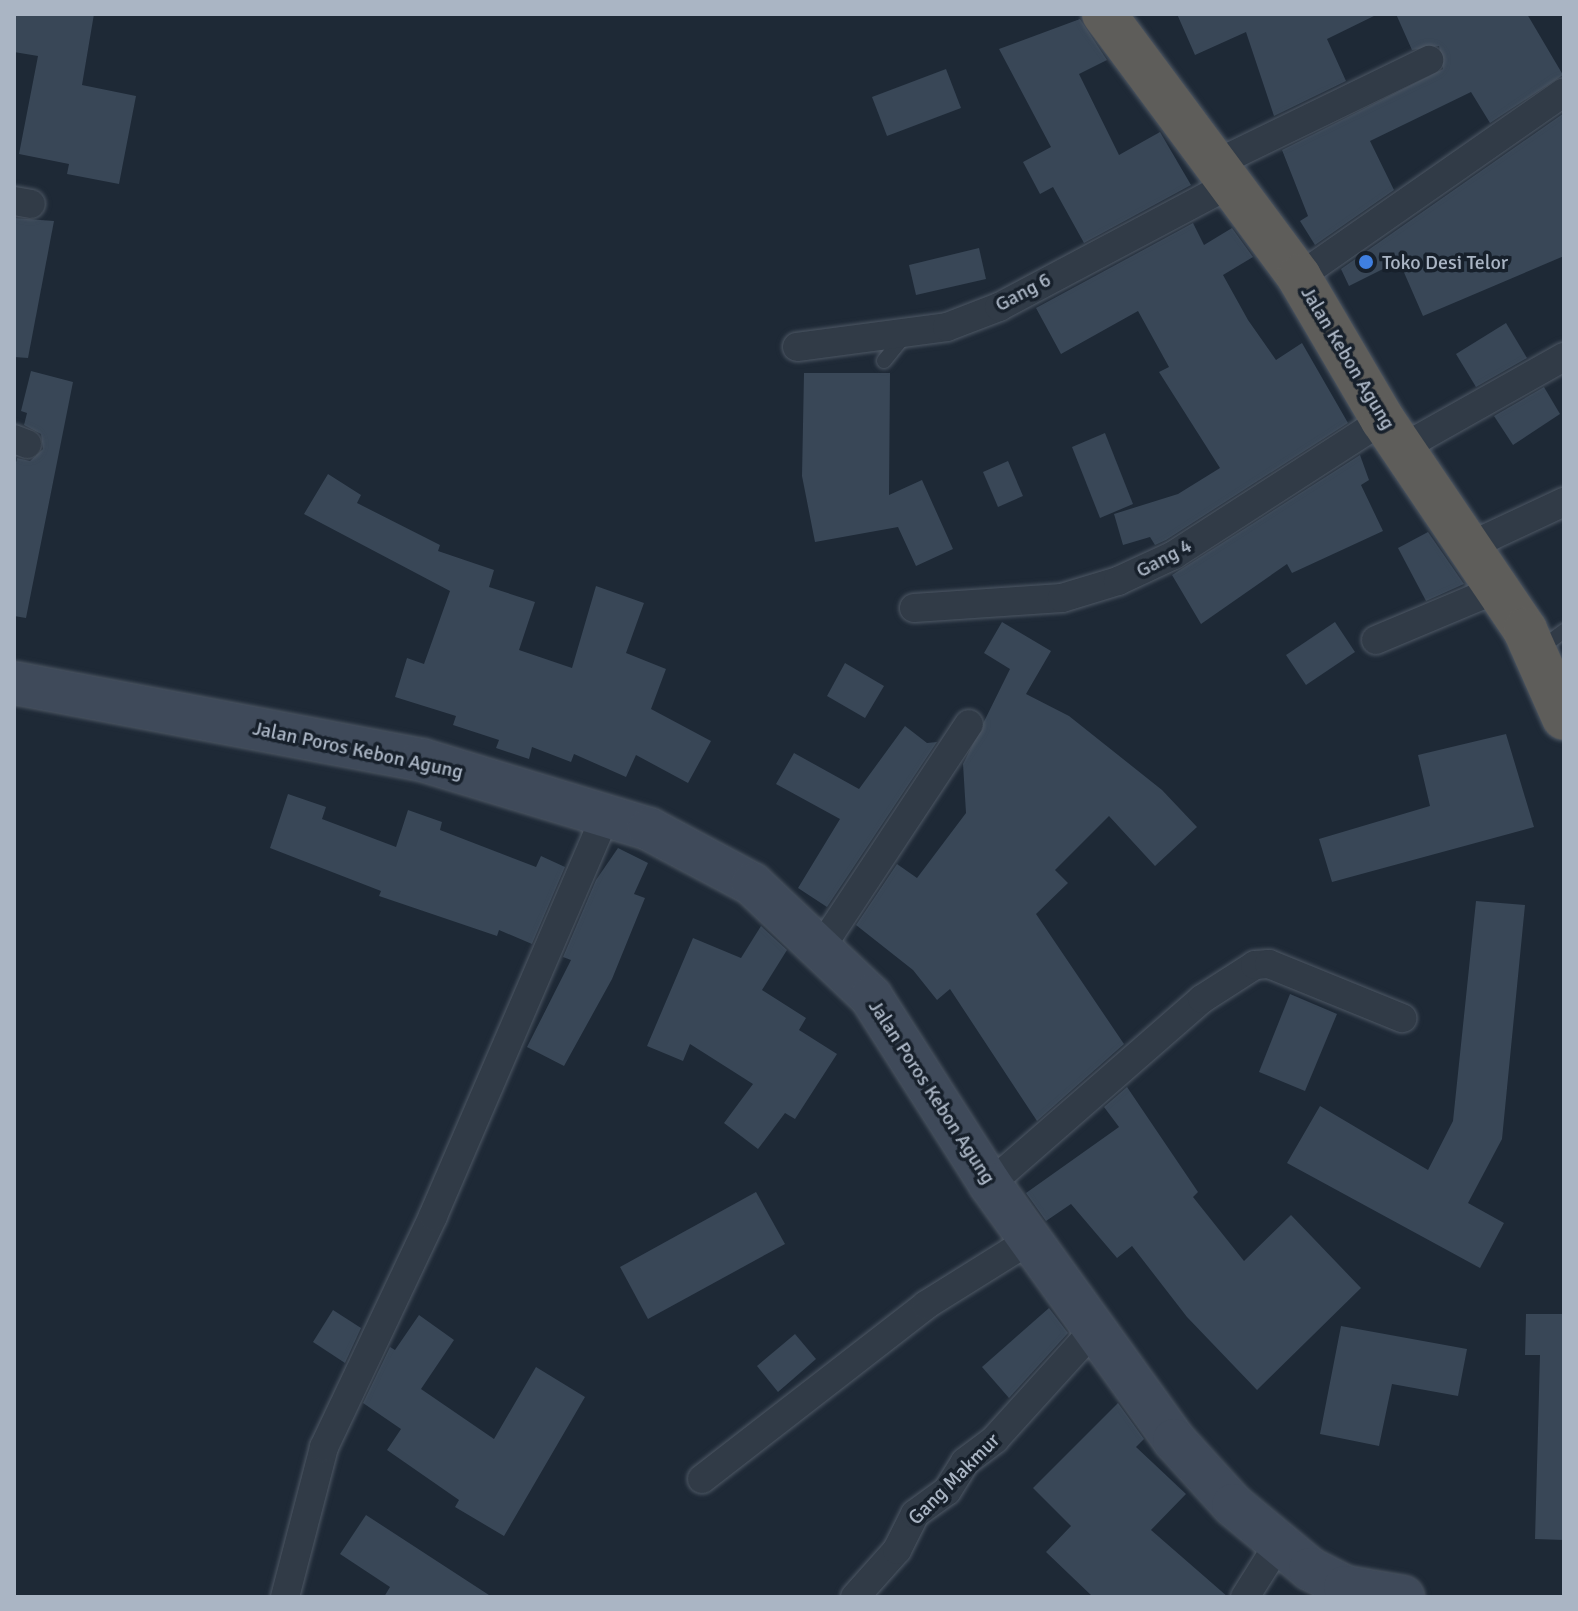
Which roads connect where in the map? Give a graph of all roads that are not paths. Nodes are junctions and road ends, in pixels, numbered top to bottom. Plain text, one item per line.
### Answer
1 (1104, 14) edge
2 (1429, 60) dead end
3 (1564, 92) edge
4 (1225, 173) junction
5 (1299, 277) junction
6 (907, 333) junction
7 (797, 347) dead end
8 (1564, 357) edge
9 (884, 361) dead end
10 (1393, 434) junction
11 (1564, 502) edge
12 (1472, 545) junction
13 (1500, 588) junction
14 (914, 608) dead end
15 (1376, 640) dead end
16 (1550, 641) edge
17 (14, 683) edge
18 (1564, 718) edge
19 (969, 724) dead end
20 (606, 815) junction
21 (822, 946) junction
22 (1402, 1018) dead end
23 (990, 1184) junction
24 (1030, 1240) junction
25 (1094, 1330) junction
26 (702, 1479) dead end
27 (1279, 1543) junction
28 (285, 1597) edge
29 (855, 1597) edge
30 (1245, 1597) edge
31 (1403, 1597) edge

1 - 4 highway, Jalan Kebon Agung
2 - 4 street, Gang 6
3 - 5 street
4 - 5 highway, Jalan Kebon Agung
4 - 6 street, Gang 6
5 - 10 highway, Jalan Kebon Agung
6 - 7 street, Gang 6
6 - 9 lane
8 - 10 street, Gang 4
10 - 12 highway, Jalan Kebon Agung
10 - 14 street, Gang 4
11 - 12 street
12 - 13 highway, Jalan Kebon Agung
13 - 15 street
13 - 16 highway, Jalan Kebon Agung
16 - 18 highway, Jalan Kebon Agung
17 - 20 main road, Jalan Poros Kebon Agung
19 - 21 street
20 - 21 main road, Jalan Poros Kebon Agung
20 - 28 street
21 - 23 main road, Jalan Poros Kebon Agung
22 - 23 street
23 - 24 main road, Jalan Poros Kebon Agung
24 - 25 main road, Jalan Poros Kebon Agung
24 - 26 street
25 - 27 main road, Jalan Poros Kebon Agung
25 - 29 street, Gang Makmur
27 - 30 street
27 - 31 main road, Jalan Poros Kebon Agung

